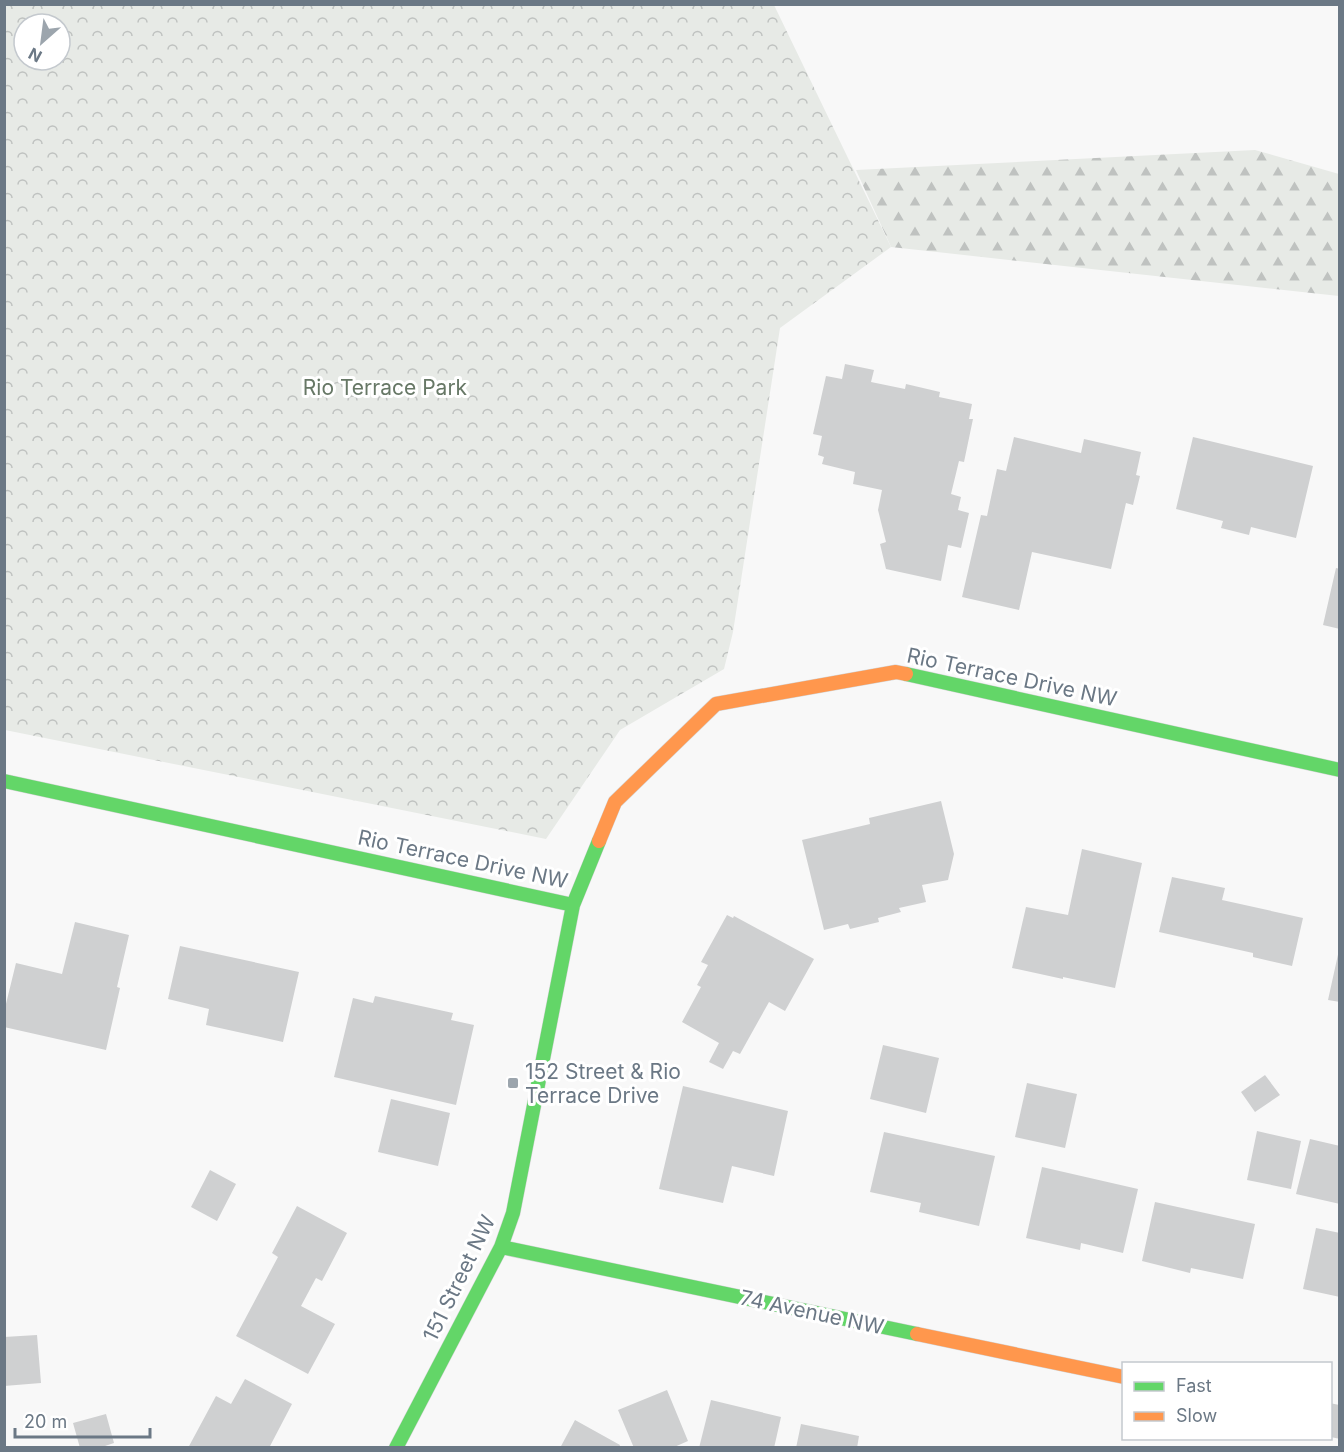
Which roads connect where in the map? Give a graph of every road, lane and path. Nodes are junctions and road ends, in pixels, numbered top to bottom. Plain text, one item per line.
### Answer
1 (1340, 771) edge
2 (4, 781) edge
3 (573, 905) junction
4 (501, 1247) junction
5 (1122, 1377) edge
6 (396, 1448) edge

1 - 3 street, Rio Terrace Drive NW
2 - 3 street, Rio Terrace Drive NW
3 - 4 street, 151 Street NW
4 - 5 street, 74 Avenue NW
4 - 6 street, 151 Street NW

